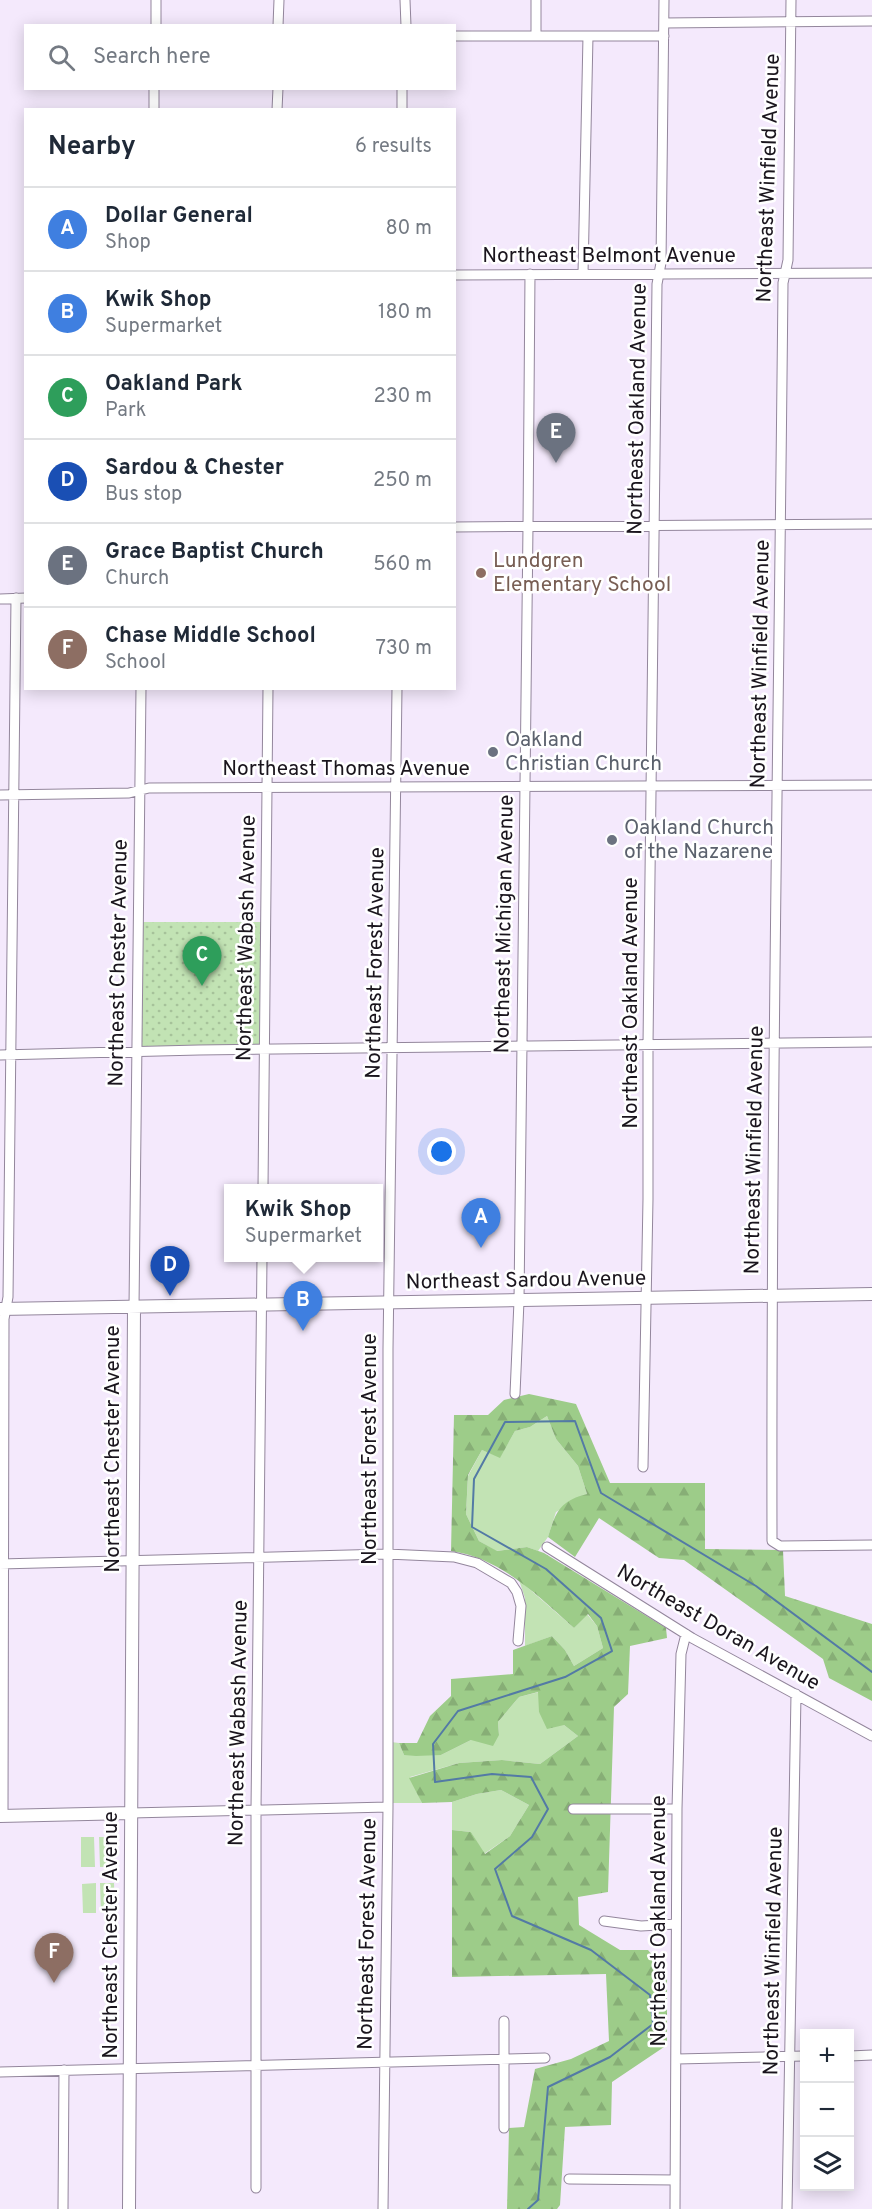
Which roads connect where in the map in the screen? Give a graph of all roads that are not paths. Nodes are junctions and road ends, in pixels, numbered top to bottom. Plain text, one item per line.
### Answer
1 (156, 0) edge
2 (279, 0) edge
3 (405, 0) edge
4 (536, 0) edge
5 (664, 0) edge
6 (791, 0) edge
7 (872, 21) edge
8 (790, 22) junction
9 (664, 23) junction
10 (156, 24) edge
11 (278, 24) edge
12 (406, 24) edge
13 (456, 36) edge
14 (536, 36) junction
15 (588, 36) junction
16 (664, 36) junction
17 (154, 90) edge
18 (278, 90) edge
19 (402, 90) edge
20 (154, 108) edge
21 (277, 108) edge
22 (402, 108) edge
23 (786, 273) junction
24 (872, 273) edge
25 (530, 274) junction
26 (583, 274) junction
27 (659, 274) junction
28 (456, 275) edge
29 (872, 524) edge
30 (654, 525) junction
31 (781, 525) junction
32 (528, 526) junction
33 (456, 527) edge
34 (0, 598) edge
35 (20, 598) edge
36 (141, 690) edge
37 (268, 690) edge
38 (397, 690) edge
39 (872, 784) edge
40 (651, 785) junction
41 (777, 785) junction
42 (524, 786) junction
43 (267, 787) junction
44 (396, 787) junction
45 (141, 790) junction
46 (0, 795) edge
47 (12, 795) junction
48 (872, 1042) edge
49 (775, 1044) junction
50 (648, 1045) junction
51 (522, 1047) junction
52 (393, 1048) junction
53 (264, 1050) junction
54 (138, 1051) junction
55 (0, 1055) edge
56 (11, 1055) junction
57 (262, 1184) edge
58 (262, 1262) edge
59 (872, 1294) edge
60 (771, 1296) junction
61 (645, 1298) junction
62 (519, 1300) junction
63 (389, 1303) junction
64 (261, 1305) junction
65 (134, 1307) junction
66 (3, 1309) edge
67 (515, 1394) dead end
68 (643, 1467) dead end
69 (872, 1545) edge
70 (547, 1547) dead end
71 (387, 1554) junction
72 (259, 1558) junction
73 (132, 1561) junction
74 (2, 1564) edge
75 (686, 1634) junction
76 (518, 1641) dead end
77 (796, 1694) junction
78 (872, 1736) edge
79 (388, 1807) junction
80 (573, 1809) dead end
81 (677, 1809) junction
82 (256, 1810) junction
83 (131, 1813) junction
84 (2, 1816) edge
85 (604, 1921) dead end
86 (676, 1924) junction
87 (504, 2022) dead end
88 (872, 2055) edge
89 (800, 2056) edge
90 (854, 2056) edge
91 (790, 2057) junction
92 (545, 2058) dead end
93 (503, 2059) junction
94 (677, 2059) junction
95 (384, 2062) junction
96 (255, 2065) junction
97 (129, 2068) junction
98 (64, 2070) junction
99 (0, 2072) edge
100 (504, 2128) dead end
101 (569, 2180) dead end
102 (675, 2180) junction
103 (256, 2188) dead end
104 (63, 2209) edge
105 (129, 2209) edge
106 (383, 2209) edge
107 (675, 2209) edge
108 (788, 2209) edge

1 - 10 street
2 - 11 street
3 - 12 street
4 - 14 street
5 - 9 street, Northeast Oakland Avenue
6 - 8 street, Northeast Winfield Avenue
7 - 8 street
8 - 9 street
8 - 23 street, Northeast Winfield Avenue
9 - 16 street, Northeast Oakland Avenue
13 - 14 street
14 - 15 street
15 - 16 street
15 - 26 street
16 - 27 street, Northeast Oakland Avenue
17 - 20 street
18 - 21 street
19 - 22 street
23 - 24 street, Northeast Belmont Avenue
23 - 27 street, Northeast Belmont Avenue
23 - 31 street, Northeast Winfield Avenue
25 - 26 street, Northeast Belmont Avenue
25 - 28 street, Northeast Belmont Avenue
25 - 32 street, Northeast Michigan Avenue
26 - 27 street, Northeast Belmont Avenue
27 - 30 street, Northeast Oakland Avenue
29 - 31 street
30 - 31 street
30 - 32 street
30 - 40 street, Northeast Oakland Avenue
31 - 41 street, Northeast Winfield Avenue
32 - 33 street
32 - 42 street, Northeast Michigan Avenue
34 - 35 street
35 - 47 street
36 - 45 street, Northeast Chester Avenue
37 - 43 street, Northeast Wabash Avenue
38 - 44 street, Northeast Forest Avenue
39 - 41 street, Northeast Thomas Avenue
40 - 41 street, Northeast Thomas Avenue
40 - 42 street, Northeast Thomas Avenue
40 - 50 street, Northeast Oakland Avenue
41 - 49 street, Northeast Winfield Avenue
42 - 44 street, Northeast Thomas Avenue
42 - 51 street, Northeast Michigan Avenue
43 - 44 street, Northeast Thomas Avenue
43 - 45 street, Northeast Thomas Avenue
43 - 53 street, Northeast Wabash Avenue
44 - 52 street, Northeast Forest Avenue
45 - 47 street, Northeast Thomas Avenue
45 - 54 street, Northeast Chester Avenue
46 - 47 street, Northeast Thomas Avenue
47 - 56 street
48 - 49 street
49 - 50 street
49 - 60 street, Northeast Winfield Avenue
50 - 51 street
50 - 61 street, Northeast Oakland Avenue
51 - 52 street
51 - 62 street, Northeast Michigan Avenue
52 - 53 street
52 - 63 street, Northeast Forest Avenue
53 - 54 street
53 - 57 street, Northeast Wabash Avenue
54 - 56 street
54 - 65 street, Northeast Chester Avenue
55 - 56 street
56 - 66 street
58 - 64 street, Northeast Wabash Avenue
59 - 60 street, Northeast Sardou Avenue
60 - 61 street, Northeast Sardou Avenue
60 - 69 street, Northeast Winfield Avenue
61 - 62 street, Northeast Sardou Avenue
61 - 68 street, Northeast Oakland Avenue
62 - 63 street, Northeast Sardou Avenue
62 - 67 street, Northeast Michigan Avenue
63 - 64 street, Northeast Sardou Avenue
63 - 71 street, Northeast Forest Avenue
64 - 65 street, Northeast Sardou Avenue
64 - 72 street, Northeast Wabash Avenue
65 - 66 street, Northeast Sardou Avenue
65 - 73 street, Northeast Chester Avenue
66 - 74 street
70 - 75 street, Northeast Doran Avenue
71 - 72 street
71 - 76 street
71 - 79 street, Northeast Forest Avenue
72 - 73 street
72 - 82 street, Northeast Wabash Avenue
73 - 74 street
73 - 83 street, Northeast Chester Avenue
74 - 84 street
75 - 77 street, Northeast Doran Avenue
75 - 81 street, Northeast Oakland Avenue
77 - 78 street, Northeast Doran Avenue
77 - 91 street, Northeast Winfield Avenue
79 - 82 street
79 - 95 street, Northeast Forest Avenue
80 - 81 street
81 - 86 street, Northeast Oakland Avenue
82 - 83 street
82 - 96 street, Northeast Wabash Avenue
83 - 84 street
83 - 97 street, Northeast Chester Avenue
85 - 86 street
86 - 94 street, Northeast Oakland Avenue
87 - 93 street
88 - 90 street
89 - 91 street
91 - 94 street
91 - 108 street, Northeast Winfield Avenue
92 - 93 street
93 - 95 street
93 - 100 street
94 - 102 street, Northeast Oakland Avenue
95 - 96 street
95 - 106 street, Northeast Forest Avenue
96 - 97 street
96 - 103 street, Northeast Wabash Avenue
97 - 98 street
97 - 105 street, Northeast Chester Avenue
98 - 99 street
98 - 104 street
101 - 102 street
102 - 107 street, Northeast Oakland Avenue

